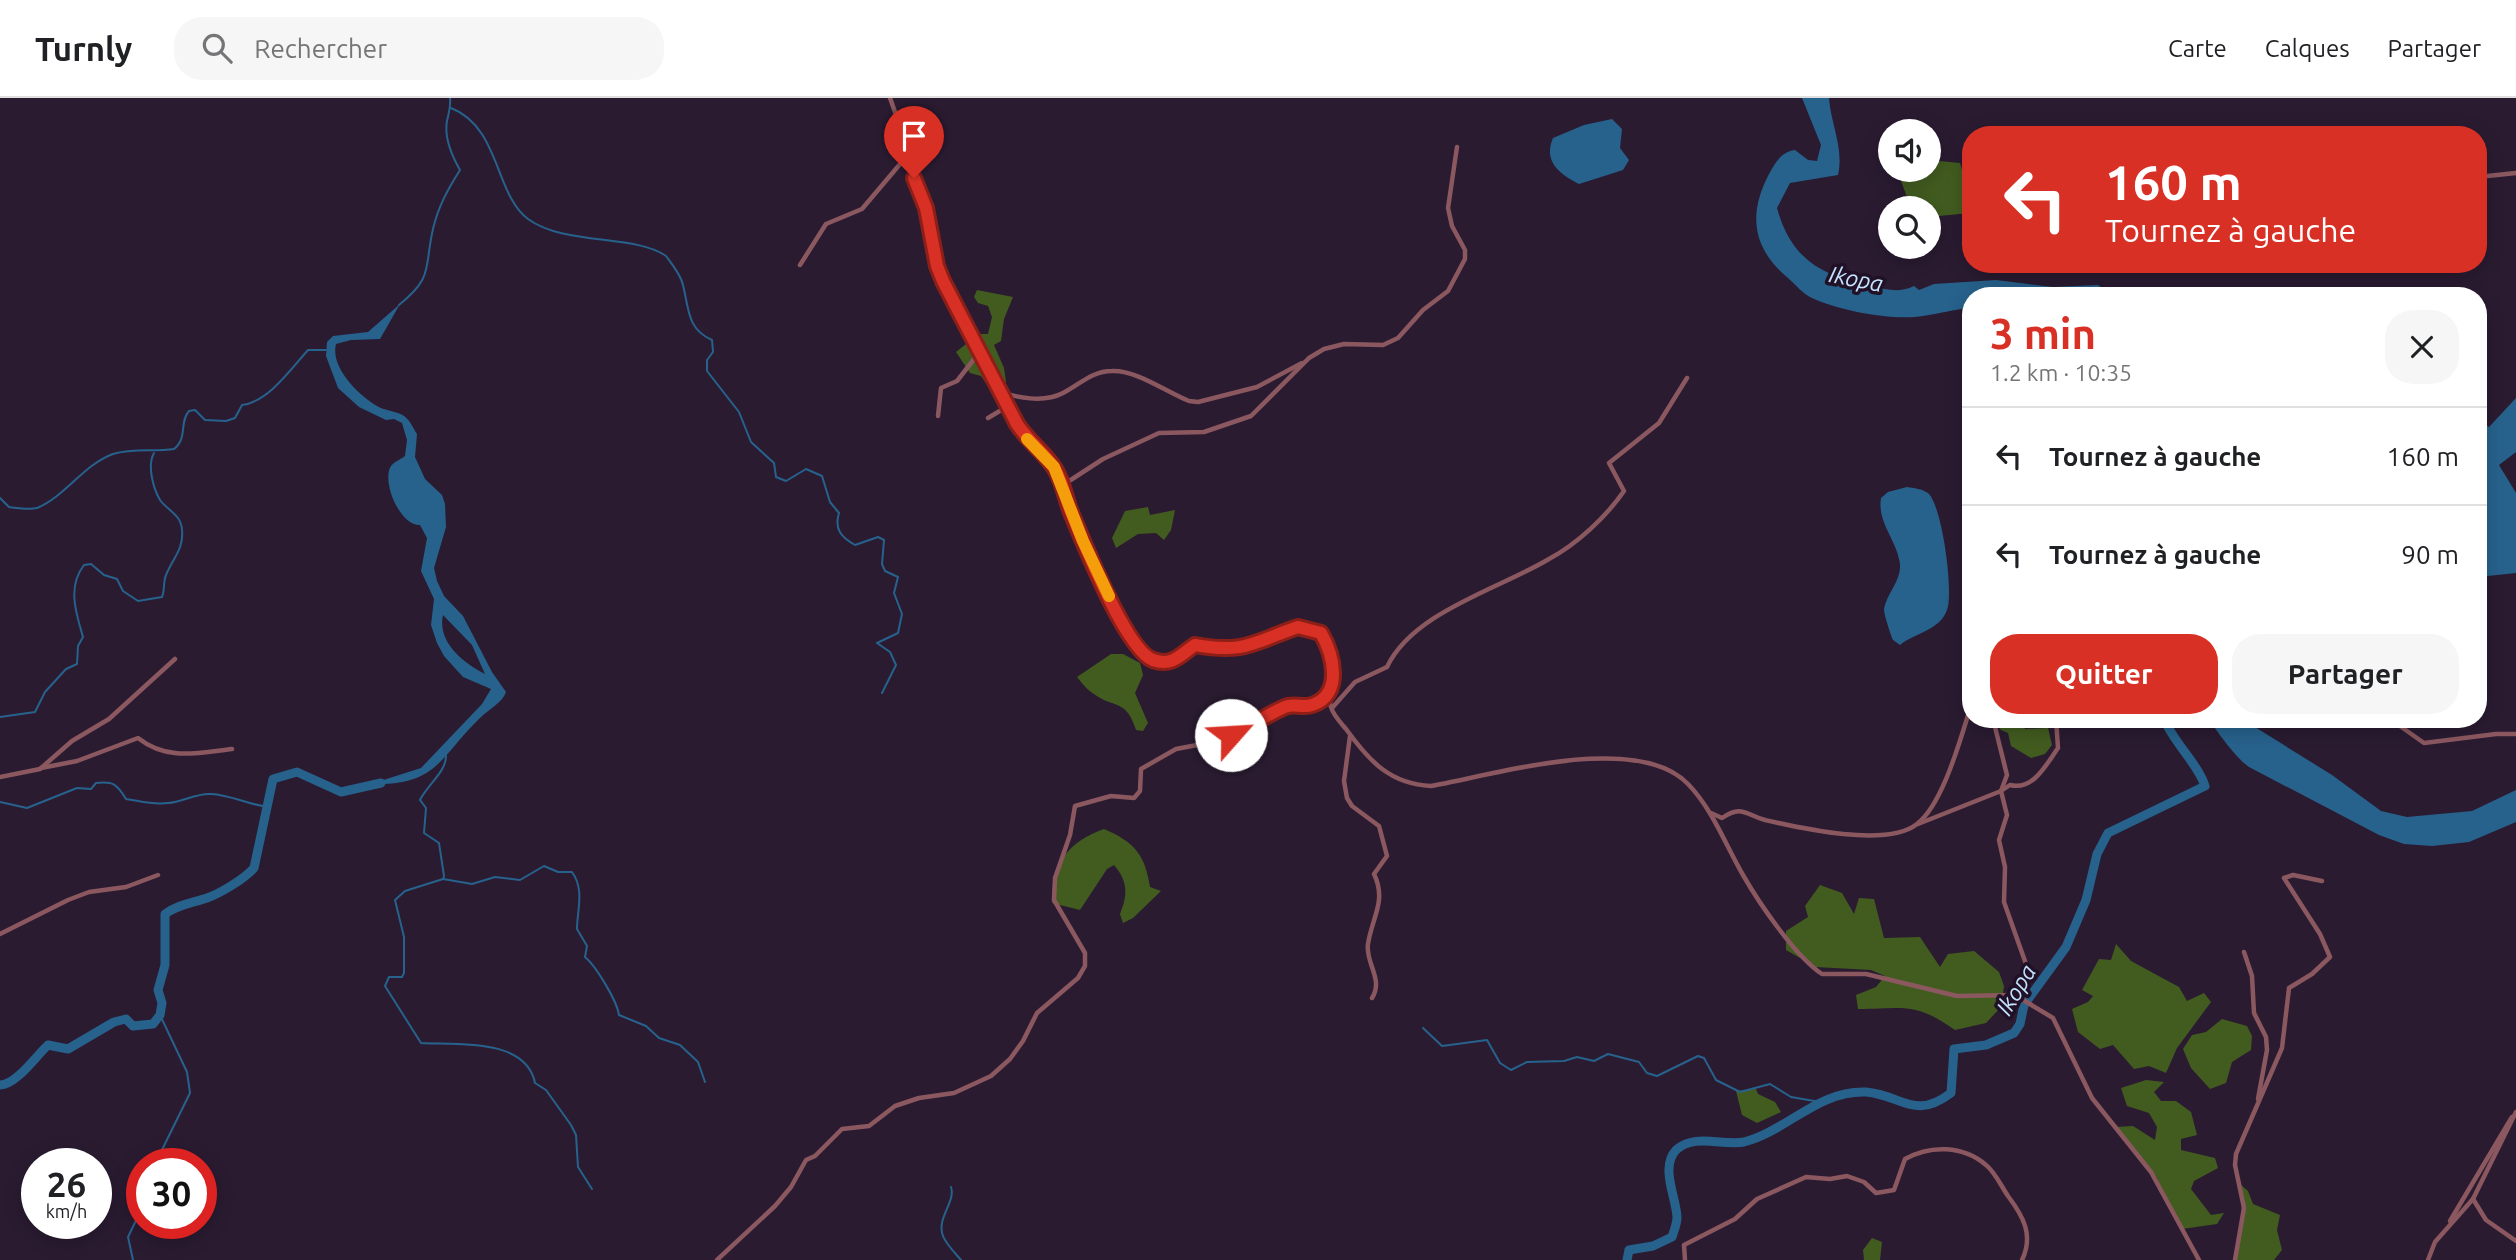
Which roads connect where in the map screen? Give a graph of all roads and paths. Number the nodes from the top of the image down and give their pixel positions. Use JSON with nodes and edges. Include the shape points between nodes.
{"nodes":[{"id":1,"x":890,"y":98,"type":"edge"},
{"id":2,"x":904,"y":133,"type":"junction"},
{"id":3,"x":1457,"y":147,"type":"dead end"},
{"id":4,"x":906,"y":157,"type":"junction"},
{"id":5,"x":2516,"y":173,"type":"edge"},
{"id":6,"x":2487,"y":176,"type":"edge"},
{"id":7,"x":926,"y":208,"type":"junction"},
{"id":8,"x":800,"y":265,"type":"dead end"},
{"id":9,"x":978,"y":353,"type":"junction"},
{"id":10,"x":1309,"y":358,"type":"junction"},
{"id":11,"x":1687,"y":378,"type":"dead end"},
{"id":12,"x":999,"y":391,"type":"junction"},
{"id":13,"x":1007,"y":406,"type":"junction"},
{"id":14,"x":938,"y":416,"type":"dead end"},
{"id":15,"x":988,"y":418,"type":"dead end"},
{"id":16,"x":1063,"y":485,"type":"junction"},
{"id":17,"x":175,"y":659,"type":"dead end"},
{"id":18,"x":1329,"y":692,"type":"junction"},
{"id":19,"x":1331,"y":709,"type":"junction"},
{"id":20,"x":1963,"y":728,"type":"edge"},
{"id":21,"x":1995,"y":728,"type":"edge"},
{"id":22,"x":2057,"y":728,"type":"edge"},
{"id":23,"x":2403,"y":728,"type":"edge"},
{"id":24,"x":2516,"y":734,"type":"edge"},
{"id":25,"x":1350,"y":735,"type":"junction"},
{"id":26,"x":232,"y":749,"type":"dead end"},
{"id":27,"x":40,"y":769,"type":"junction"},
{"id":28,"x":0,"y":777,"type":"edge"},
{"id":29,"x":2001,"y":791,"type":"junction"},
{"id":30,"x":1711,"y":812,"type":"junction"},
{"id":31,"x":1917,"y":824,"type":"junction"},
{"id":32,"x":158,"y":875,"type":"dead end"},
{"id":33,"x":2322,"y":881,"type":"dead end"},
{"id":34,"x":0,"y":934,"type":"edge"},
{"id":35,"x":2244,"y":952,"type":"dead end"},
{"id":36,"x":2015,"y":995,"type":"junction"},
{"id":37,"x":1372,"y":998,"type":"dead end"},
{"id":38,"x":2258,"y":1103,"type":"junction"},
{"id":39,"x":2516,"y":1111,"type":"edge"},
{"id":40,"x":2473,"y":1199,"type":"junction"},
{"id":41,"x":2444,"y":1231,"type":"junction"},
{"id":42,"x":2516,"y":1241,"type":"edge"},
{"id":43,"x":717,"y":1260,"type":"edge"},
{"id":44,"x":1685,"y":1260,"type":"edge"},
{"id":45,"x":2022,"y":1260,"type":"edge"},
{"id":46,"x":2199,"y":1260,"type":"edge"},
{"id":47,"x":2235,"y":1260,"type":"edge"},
{"id":48,"x":2428,"y":1260,"type":"edge"}],
"edges":[{"from":1,"to":2,"type":"street"},
{"from":2,"to":4,"type":"street"},
{"from":2,"to":7,"type":"street"},
{"from":3,"to":10,"type":"street","via":[[1448,208],[1465,259],[1448,291],[1391,343],[1344,344]]},
{"from":4,"to":7,"type":"street"},
{"from":4,"to":8,"type":"street","via":[[862,209],[826,224]]},
{"from":5,"to":6,"type":"street"},
{"from":7,"to":9,"type":"street","via":[[937,266]]},
{"from":9,"to":12,"type":"street"},
{"from":9,"to":14,"type":"street","via":[[957,381],[941,388]]},
{"from":10,"to":12,"type":"street","via":[[1257,387],[1212,401],[1189,401],[1114,371],[1097,373],[1060,395],[1018,399]]},
{"from":10,"to":16,"type":"street","via":[[1269,401],[1237,423],[1204,432],[1160,433],[1103,459]]},
{"from":11,"to":19,"type":"street","via":[[1659,423],[1609,463],[1624,491],[1610,510],[1552,558],[1427,623],[1394,652],[1387,667],[1355,682]]},
{"from":12,"to":13,"type":"street"},
{"from":13,"to":15,"type":"street"},
{"from":13,"to":16,"type":"street"},
{"from":16,"to":18,"type":"street","via":[[1109,596],[1133,643],[1151,660],[1181,658],[1195,645],[1226,651],[1298,627],[1312,628],[1328,646],[1333,666]]},
{"from":17,"to":27,"type":"street","via":[[109,719],[72,741]]},
{"from":18,"to":19,"type":"street"},
{"from":18,"to":43,"type":"street","via":[[1309,706],[1288,705],[1248,728],[1176,750],[1141,769],[1140,790],[1134,798],[1111,796],[1075,806],[1055,878],[1054,900],[1085,953],[1078,978],[1037,1013],[1010,1059],[991,1076],[954,1093],[895,1106],[869,1126],[842,1129],[806,1160],[775,1206]]},
{"from":19,"to":25,"type":"street"},
{"from":20,"to":31,"type":"street","via":[[1943,787]]},
{"from":21,"to":29,"type":"street","via":[[2007,775]]},
{"from":22,"to":29,"type":"street","via":[[2058,748],[2047,764],[2030,783]]},
{"from":23,"to":24,"type":"street","via":[[2424,743]]},
{"from":25,"to":30,"type":"street","via":[[1365,756],[1391,775],[1419,785],[1468,779],[1524,764],[1613,757],[1659,768],[1686,782]]},
{"from":25,"to":37,"type":"street","via":[[1344,781],[1347,798],[1379,826],[1387,856],[1374,874],[1381,900],[1368,943],[1377,986]]},
{"from":26,"to":27,"type":"street","via":[[171,754],[152,749],[138,738],[77,761]]},
{"from":27,"to":28,"type":"street"},
{"from":29,"to":31,"type":"street"},
{"from":29,"to":36,"type":"street","via":[[2007,804],[1999,840],[2005,867],[2004,902],[2026,964]]},
{"from":30,"to":31,"type":"street","via":[[1723,818],[1743,809],[1762,819],[1871,835]]},
{"from":30,"to":36,"type":"street","via":[[1759,900],[1792,945],[1822,974],[1866,974],[1957,996]]},
{"from":32,"to":34,"type":"street","via":[[126,887],[89,892]]},
{"from":33,"to":38,"type":"street","via":[[2293,875],[2284,878],[2330,957],[2290,988],[2286,1035]]},
{"from":35,"to":38,"type":"street","via":[[2252,976],[2254,1013],[2266,1037]]},
{"from":36,"to":46,"type":"street","via":[[2053,1018],[2092,1098],[2151,1172]]},
{"from":38,"to":47,"type":"street","via":[[2235,1154],[2244,1208]]},
{"from":39,"to":40,"type":"street"},
{"from":39,"to":41,"type":"street"},
{"from":40,"to":41,"type":"street"},
{"from":40,"to":42,"type":"street","via":[[2496,1230]]},
{"from":41,"to":48,"type":"street"},
{"from":44,"to":45,"type":"street","via":[[1684,1245],[1690,1239],[1735,1219],[1774,1191],[1806,1177],[1847,1176],[1876,1193],[1894,1190],[1905,1159],[1937,1147],[1961,1152],[1988,1166],[2021,1213],[2029,1239]]}]}
